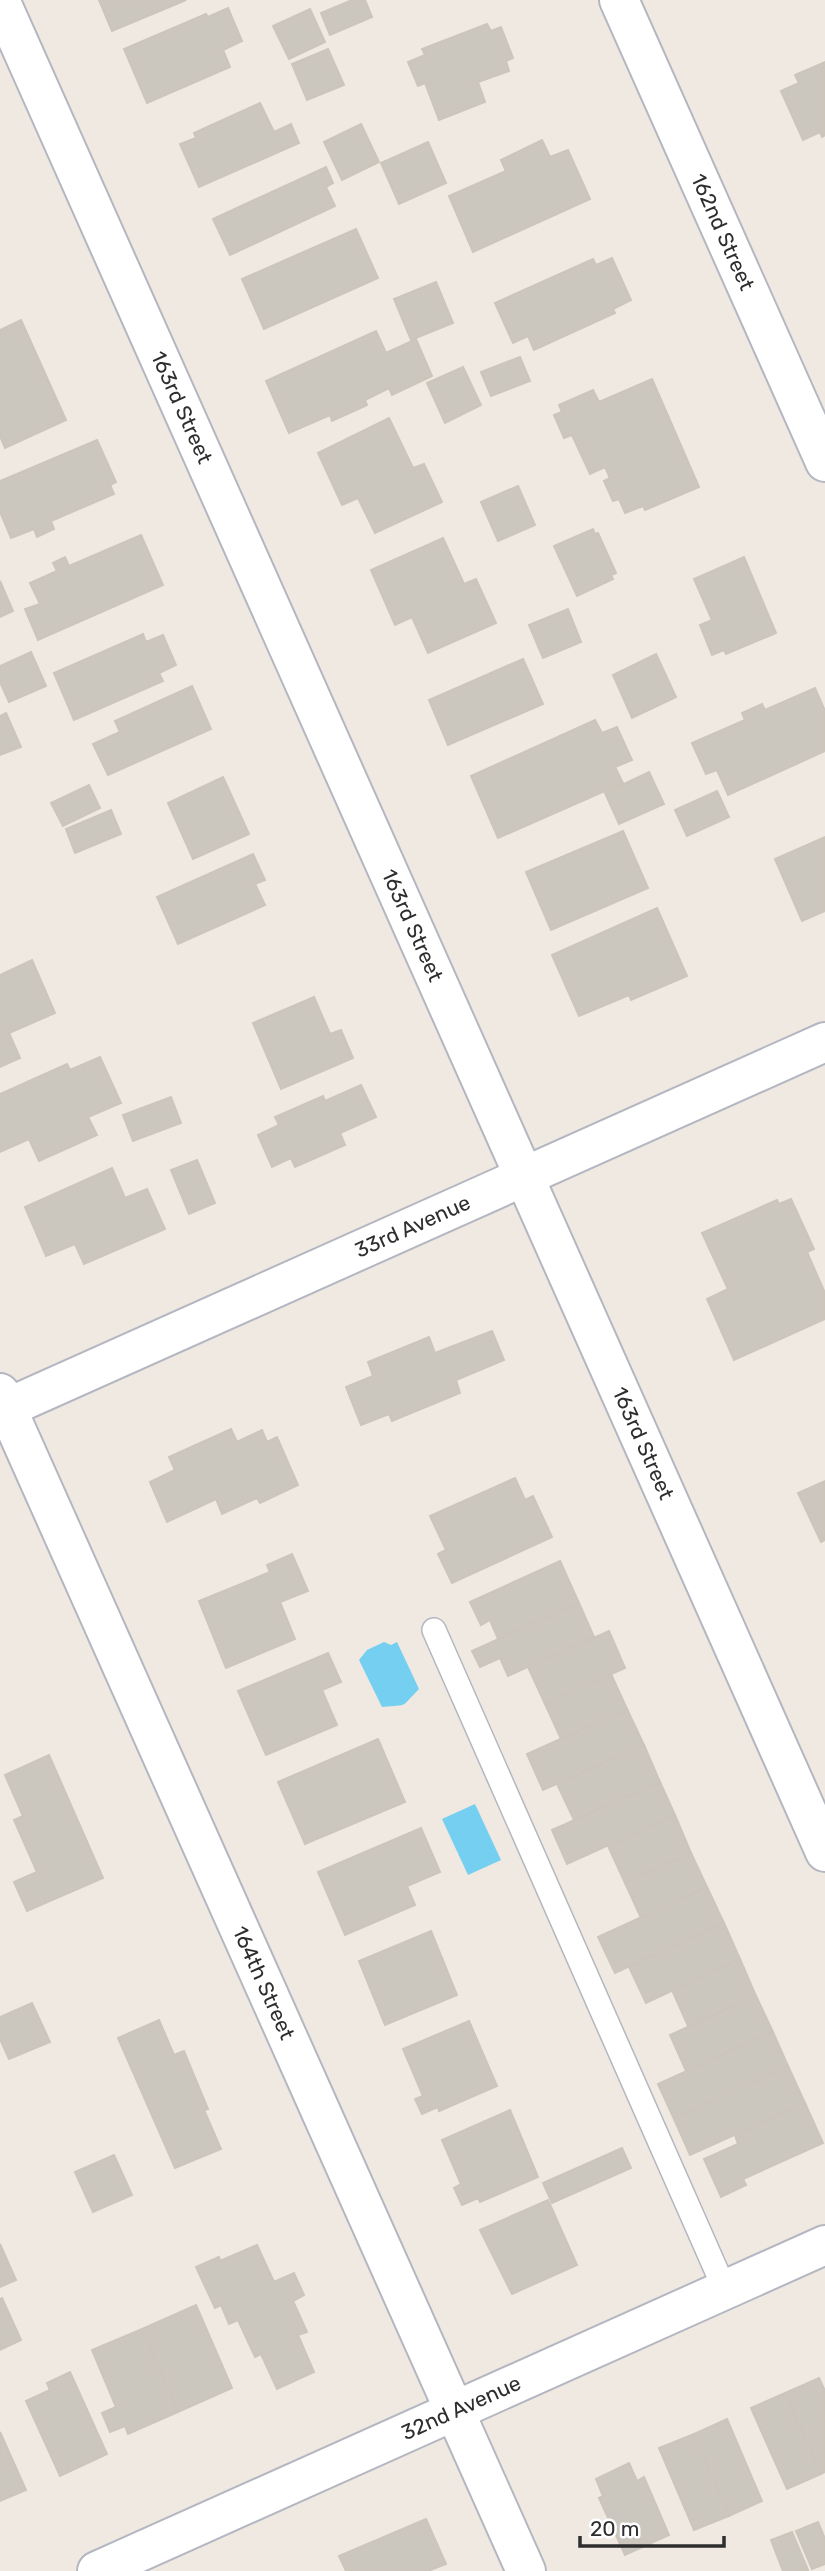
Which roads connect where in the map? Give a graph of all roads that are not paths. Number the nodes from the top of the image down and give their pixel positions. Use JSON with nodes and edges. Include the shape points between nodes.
{"nodes":[{"id":1,"x":0,"y":0,"type":"edge"},
{"id":2,"x":619,"y":0,"type":"edge"},
{"id":3,"x":825,"y":463,"type":"edge"},
{"id":4,"x":825,"y":1042,"type":"edge"},
{"id":5,"x":526,"y":1176,"type":"junction"},
{"id":6,"x":2,"y":1404,"type":"edge"},
{"id":7,"x":435,"y":1630,"type":"dead end"},
{"id":8,"x":825,"y":1852,"type":"edge"},
{"id":9,"x":825,"y":2245,"type":"edge"},
{"id":10,"x":725,"y":2290,"type":"junction"},
{"id":11,"x":455,"y":2411,"type":"junction"},
{"id":12,"x":97,"y":2571,"type":"edge"},
{"id":13,"x":526,"y":2571,"type":"edge"}],
"edges":[{"from":1,"to":5,"type":"street","name":"163rd Street"},
{"from":2,"to":3,"type":"street","name":"162nd Street"},
{"from":4,"to":5,"type":"street","name":"33rd Avenue"},
{"from":5,"to":6,"type":"street","name":"33rd Avenue"},
{"from":5,"to":8,"type":"street","name":"163rd Street"},
{"from":6,"to":11,"type":"street","name":"164th Street"},
{"from":7,"to":10,"type":"lane"},
{"from":9,"to":10,"type":"street","name":"32nd Avenue"},
{"from":10,"to":11,"type":"street","name":"32nd Avenue"},
{"from":11,"to":12,"type":"street","name":"32nd Avenue"},
{"from":11,"to":13,"type":"street","name":"164th Street"}]}
